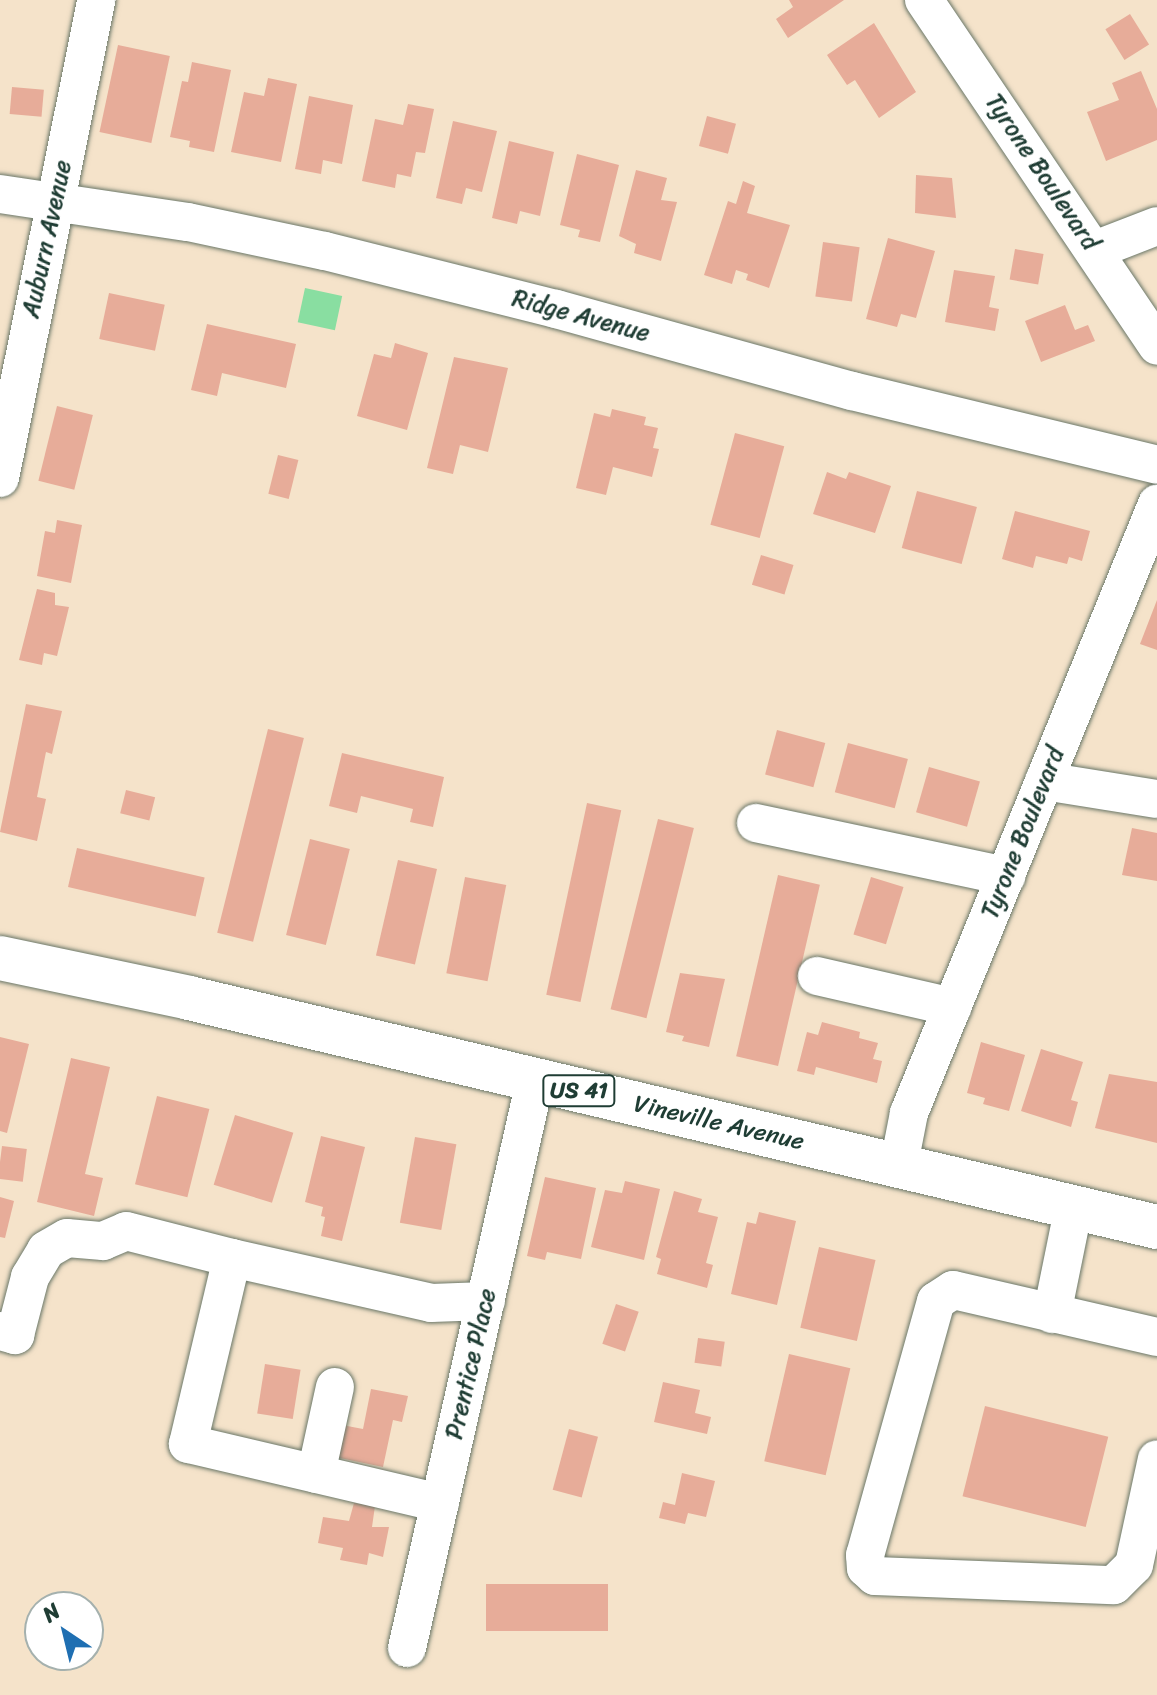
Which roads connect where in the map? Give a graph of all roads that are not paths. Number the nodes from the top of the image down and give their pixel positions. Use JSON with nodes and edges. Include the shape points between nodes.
{"nodes":[{"id":1,"x":96,"y":0,"type":"edge"},
{"id":2,"x":924,"y":0,"type":"edge"},
{"id":3,"x":0,"y":194,"type":"edge"},
{"id":4,"x":56,"y":200,"type":"junction"},
{"id":5,"x":1157,"y":226,"type":"edge"},
{"id":6,"x":1095,"y":250,"type":"junction"},
{"id":7,"x":1157,"y":346,"type":"edge"},
{"id":8,"x":1157,"y":465,"type":"edge"},
{"id":9,"x":0,"y":478,"type":"edge"},
{"id":10,"x":1157,"y":504,"type":"edge"},
{"id":11,"x":1044,"y":781,"type":"junction"},
{"id":12,"x":1157,"y":799,"type":"edge"},
{"id":13,"x":756,"y":823,"type":"dead end"},
{"id":14,"x":1006,"y":876,"type":"junction"},
{"id":15,"x":0,"y":958,"type":"edge"},
{"id":16,"x":817,"y":976,"type":"dead end"},
{"id":17,"x":952,"y":1007,"type":"junction"},
{"id":18,"x":535,"y":1081,"type":"junction"},
{"id":19,"x":899,"y":1164,"type":"junction"},
{"id":20,"x":1074,"y":1206,"type":"junction"},
{"id":21,"x":1157,"y":1227,"type":"edge"},
{"id":22,"x":232,"y":1258,"type":"junction"},
{"id":23,"x":486,"y":1301,"type":"junction"},
{"id":24,"x":1052,"y":1314,"type":"junction"},
{"id":25,"x":0,"y":1331,"type":"edge"},
{"id":26,"x":1157,"y":1337,"type":"edge"},
{"id":27,"x":335,"y":1387,"type":"dead end"},
{"id":28,"x":1157,"y":1459,"type":"edge"},
{"id":29,"x":316,"y":1474,"type":"junction"},
{"id":30,"x":440,"y":1503,"type":"junction"},
{"id":31,"x":407,"y":1648,"type":"dead end"}],
"edges":[{"from":1,"to":4,"type":"street","name":"Auburn Avenue"},
{"from":2,"to":6,"type":"street","name":"Tyrone Boulevard"},
{"from":3,"to":4,"type":"street","name":"Ridge Avenue"},
{"from":4,"to":8,"type":"street","name":"Ridge Avenue","via":[[325,251],[852,391]]},
{"from":4,"to":9,"type":"street","name":"Auburn Avenue"},
{"from":5,"to":6,"type":"street"},
{"from":6,"to":7,"type":"street","name":"Tyrone Boulevard"},
{"from":10,"to":11,"type":"street","name":"Tyrone Boulevard"},
{"from":11,"to":12,"type":"street"},
{"from":11,"to":14,"type":"street","name":"Tyrone Boulevard"},
{"from":13,"to":14,"type":"street"},
{"from":14,"to":17,"type":"street","name":"Tyrone Boulevard"},
{"from":15,"to":18,"type":"main road","name":"Vineville Avenue","number":"US 41"},
{"from":16,"to":17,"type":"street"},
{"from":17,"to":19,"type":"street","name":"Tyrone Boulevard","via":[[909,1113]]},
{"from":18,"to":19,"type":"main road","name":"Vineville Avenue","number":"US 41"},
{"from":18,"to":23,"type":"street","name":"Prentice Place"},
{"from":19,"to":20,"type":"main road","name":"Vineville Avenue","number":"US 41"},
{"from":20,"to":21,"type":"main road","name":"Vineville Avenue","number":"US 41"},
{"from":20,"to":24,"type":"street"},
{"from":22,"to":23,"type":"street","via":[[431,1303]]},
{"from":22,"to":25,"type":"street","via":[[126,1231],[103,1241],[67,1238],[46,1250],[30,1277],[15,1335]]},
{"from":22,"to":29,"type":"street","via":[[188,1444]]},
{"from":23,"to":30,"type":"street","name":"Prentice Place"},
{"from":24,"to":26,"type":"street"},
{"from":24,"to":28,"type":"street","via":[[953,1290],[936,1301],[865,1555],[866,1568],[875,1576],[1114,1585],[1134,1565]]},
{"from":27,"to":29,"type":"street"},
{"from":29,"to":30,"type":"street"},
{"from":30,"to":31,"type":"street","name":"Prentice Place"}]}
